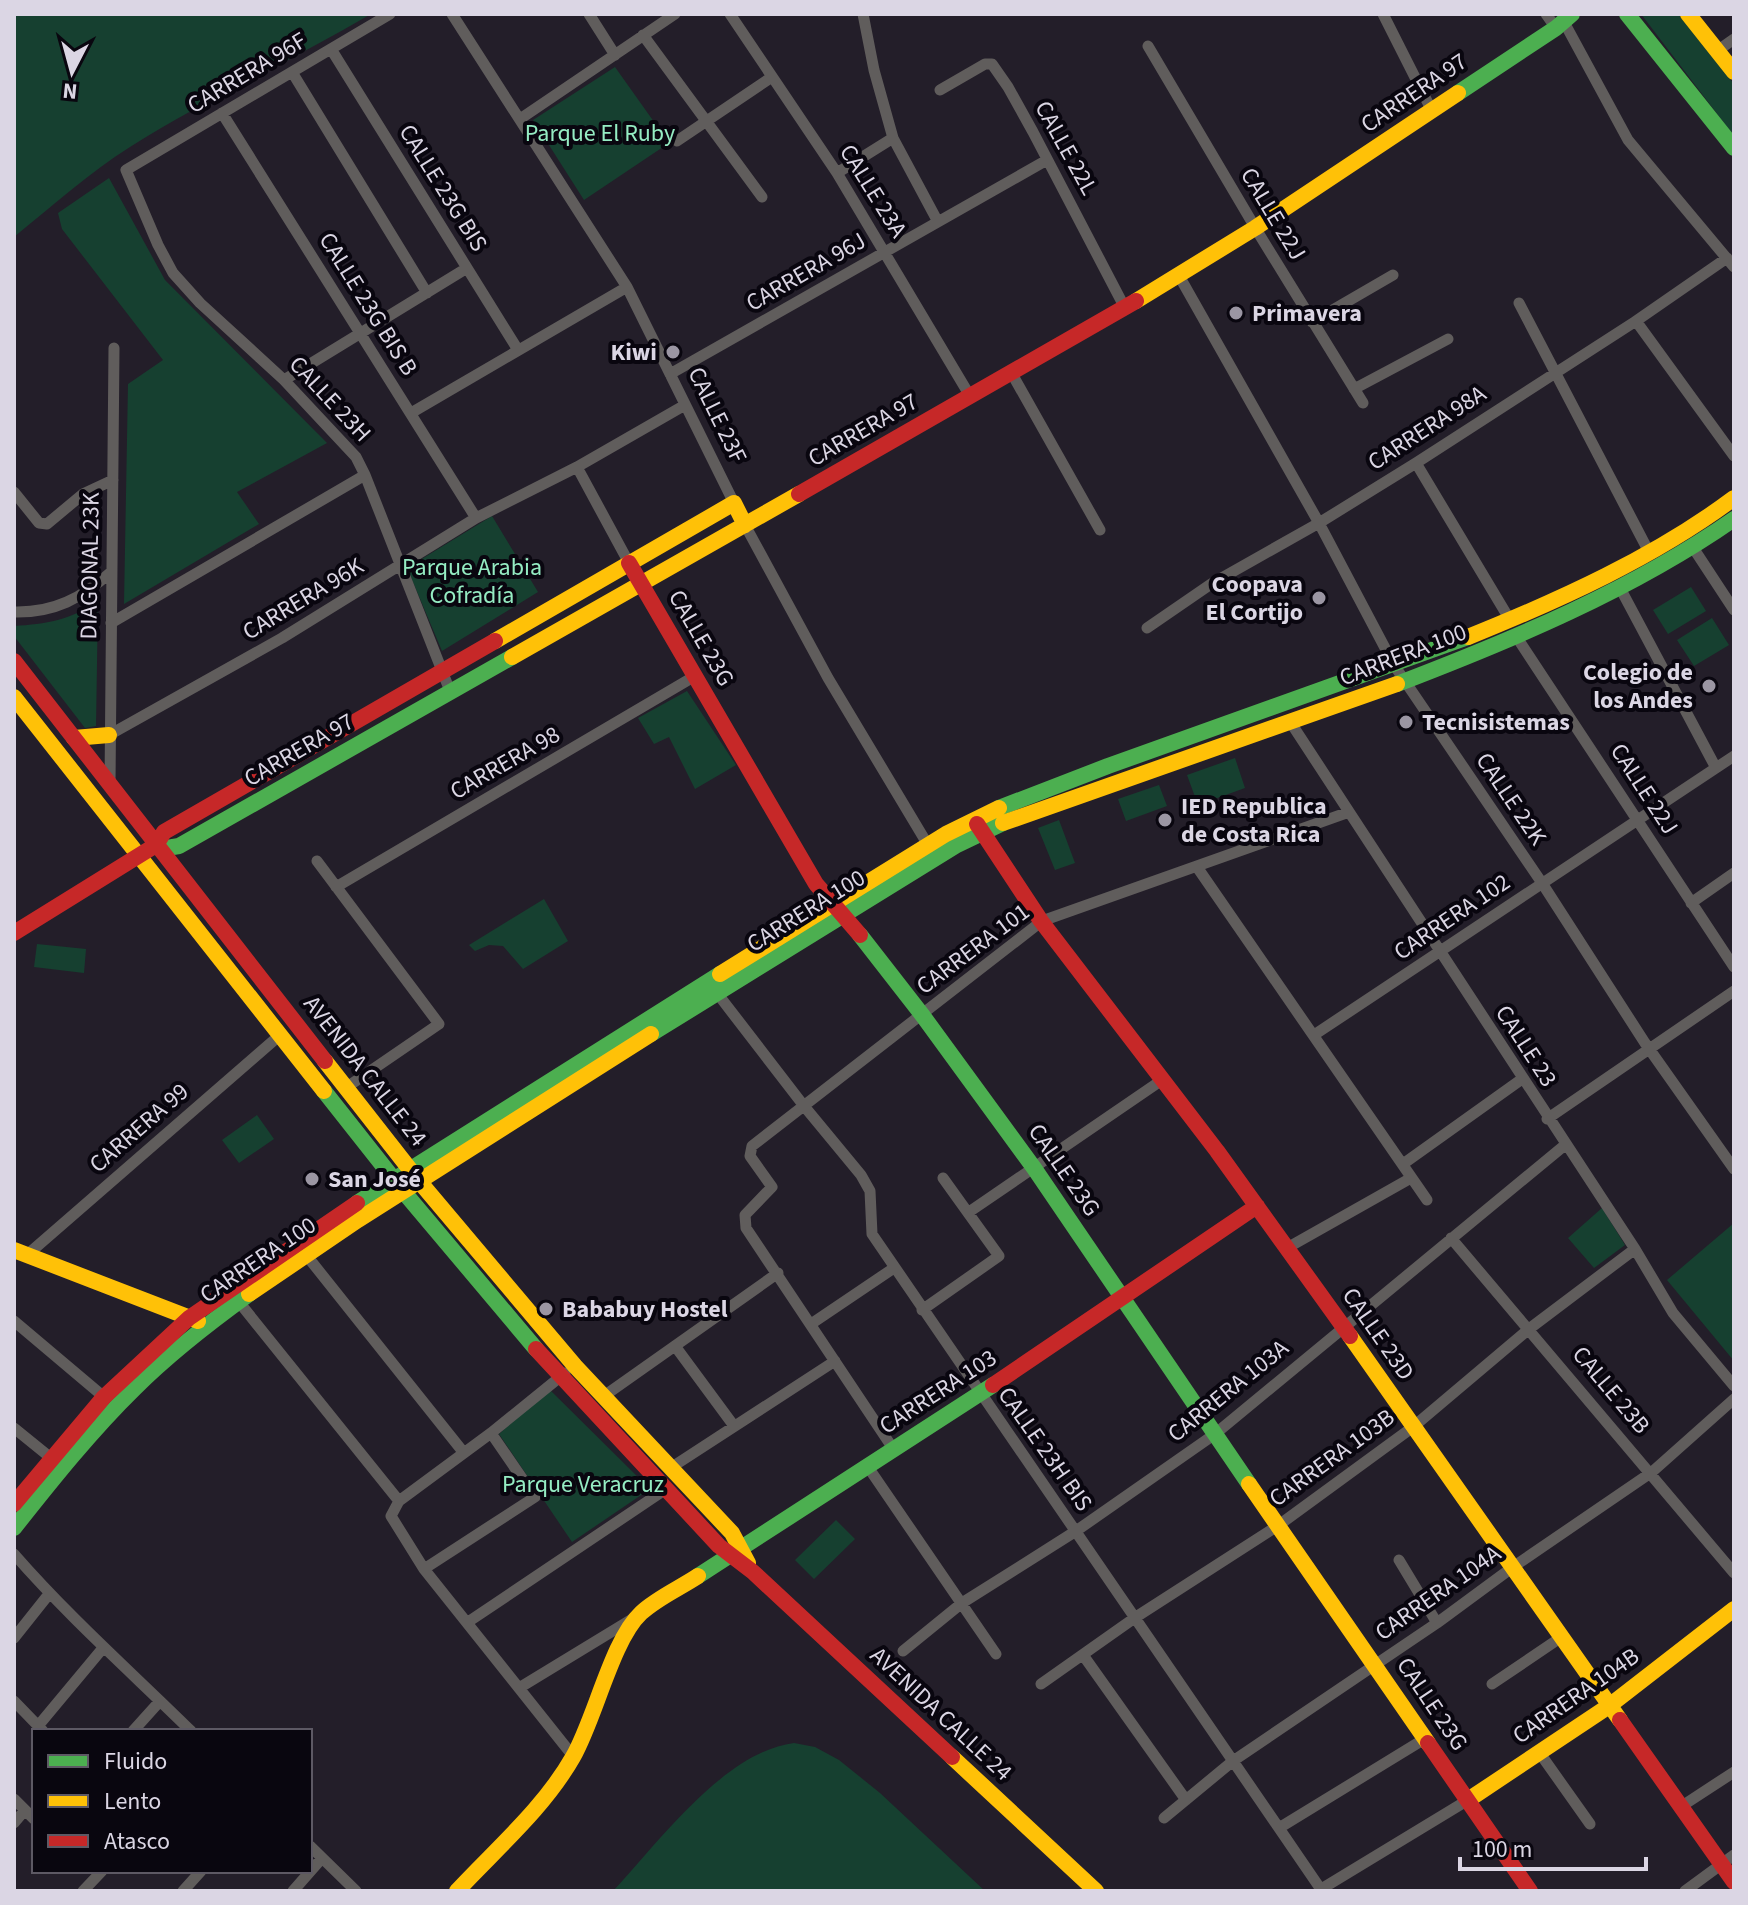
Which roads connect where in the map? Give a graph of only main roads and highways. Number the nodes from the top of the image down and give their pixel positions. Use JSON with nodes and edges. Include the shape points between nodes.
{"nodes":[{"id":1,"x":1627,"y":14,"type":"edge"},
{"id":2,"x":1688,"y":14,"type":"edge"},
{"id":3,"x":1560,"y":19,"type":"edge"},
{"id":4,"x":1734,"y":72,"type":"edge"},
{"id":5,"x":1734,"y":148,"type":"edge"},
{"id":6,"x":1734,"y":498,"type":"edge"},
{"id":7,"x":734,"y":503,"type":"joint"},
{"id":8,"x":1734,"y":519,"type":"edge"},
{"id":9,"x":745,"y":525,"type":"junction"},
{"id":10,"x":629,"y":563,"type":"junction"},
{"id":11,"x":640,"y":582,"type":"junction"},
{"id":12,"x":1513,"y":628,"type":"junction"},
{"id":13,"x":14,"y":661,"type":"edge"},
{"id":14,"x":14,"y":697,"type":"edge"},
{"id":15,"x":109,"y":735,"type":"road end"},
{"id":16,"x":74,"y":738,"type":"junction"},
{"id":17,"x":978,"y":826,"type":"junction"},
{"id":18,"x":156,"y":845,"type":"junction"},
{"id":19,"x":139,"y":856,"type":"junction"},
{"id":20,"x":838,"y":910,"type":"junction"},
{"id":21,"x":14,"y":933,"type":"edge"},
{"id":22,"x":414,"y":1175,"type":"junction"},
{"id":23,"x":398,"y":1186,"type":"junction"},
{"id":24,"x":1257,"y":1206,"type":"junction"},
{"id":25,"x":20,"y":1252,"type":"edge"},
{"id":26,"x":1121,"y":1299,"type":"junction"},
{"id":27,"x":189,"y":1318,"type":"junction"},
{"id":28,"x":207,"y":1324,"type":"junction"},
{"id":29,"x":14,"y":1504,"type":"edge"},
{"id":30,"x":14,"y":1528,"type":"edge"},
{"id":31,"x":736,"y":1551,"type":"junction"},
{"id":32,"x":1734,"y":1609,"type":"edge"},
{"id":33,"x":1609,"y":1706,"type":"junction"},
{"id":34,"x":1468,"y":1800,"type":"junction"},
{"id":35,"x":1728,"y":1860,"type":"edge"},
{"id":36,"x":1734,"y":1882,"type":"edge"},
{"id":37,"x":457,"y":1891,"type":"edge"},
{"id":38,"x":1096,"y":1891,"type":"edge"},
{"id":39,"x":1530,"y":1891,"type":"edge"}],
"edges":[{"from":1,"to":5,"type":"main road"},
{"from":2,"to":4,"type":"main road"},
{"from":3,"to":9,"type":"main road","name":"CARRERA 97","via":[[1255,228]]},
{"from":6,"to":12,"type":"main road","name":"CARRERA 100"},
{"from":7,"to":9,"type":"main road","name":"CALLE 23F"},
{"from":7,"to":10,"type":"main road","name":"CARRERA 97"},
{"from":8,"to":12,"type":"main road","name":"CARRERA 100","via":[[1619,586]]},
{"from":9,"to":11,"type":"main road","name":"CARRERA 97"},
{"from":10,"to":11,"type":"main road","name":"CALLE 23G"},
{"from":10,"to":18,"type":"main road","name":"CARRERA 97","via":[[167,830]]},
{"from":11,"to":18,"type":"main road","name":"CARRERA 97","via":[[179,846]]},
{"from":11,"to":20,"type":"main road","name":"CALLE 23G","via":[[808,871]]},
{"from":12,"to":17,"type":"main road","name":"CARRERA 100","via":[[1165,744]]},
{"from":12,"to":17,"type":"main road","name":"CARRERA 100","via":[[1404,680],[1291,723]]},
{"from":13,"to":16,"type":"main road","name":"AVENIDA CALLE 24"},
{"from":14,"to":19,"type":"main road","name":"AVENIDA CALLE 24"},
{"from":15,"to":16,"type":"main road"},
{"from":16,"to":18,"type":"main road","name":"AVENIDA CALLE 24"},
{"from":17,"to":20,"type":"main road","name":"CARRERA 100"},
{"from":17,"to":20,"type":"main road","name":"CARRERA 100","via":[[928,845]]},
{"from":17,"to":24,"type":"main road","name":"CALLE 23D","via":[[1042,921]]},
{"from":18,"to":19,"type":"main road","name":"CARRERA 97"},
{"from":18,"to":22,"type":"main road","name":"AVENIDA CALLE 24"},
{"from":19,"to":21,"type":"main road","name":"CARRERA 97"},
{"from":19,"to":23,"type":"main road","name":"AVENIDA CALLE 24"},
{"from":20,"to":22,"type":"main road","name":"CARRERA 100","via":[[717,993]]},
{"from":20,"to":22,"type":"main road","name":"CARRERA 100","via":[[559,1073]]},
{"from":20,"to":26,"type":"main road","name":"CALLE 23G","via":[[1034,1168]]},
{"from":22,"to":23,"type":"main road","name":"CARRERA 100"},
{"from":22,"to":31,"type":"main road","name":"AVENIDA CALLE 24","via":[[575,1366],[732,1533]]},
{"from":23,"to":27,"type":"main road","name":"CARRERA 100"},
{"from":23,"to":28,"type":"main road","name":"CARRERA 100"},
{"from":23,"to":31,"type":"main road","name":"AVENIDA CALLE 24","via":[[559,1377],[719,1546]]},
{"from":24,"to":26,"type":"main road","name":"CARRERA 103"},
{"from":24,"to":33,"type":"main road","name":"CALLE 23D"},
{"from":25,"to":27,"type":"main road"},
{"from":26,"to":31,"type":"main road","name":"CARRERA 103"},
{"from":26,"to":34,"type":"main road","name":"CALLE 23G"},
{"from":27,"to":28,"type":"main road"},
{"from":27,"to":29,"type":"main road","name":"CARRERA 100","via":[[104,1397]]},
{"from":28,"to":30,"type":"main road","name":"CARRERA 100","via":[[114,1409]]},
{"from":31,"to":37,"type":"main road","name":"CARRERA 103","via":[[641,1613],[573,1756]]},
{"from":31,"to":38,"type":"main road","name":"AVENIDA CALLE 24"},
{"from":32,"to":33,"type":"main road","name":"CARRERA 104B"},
{"from":33,"to":34,"type":"main road","name":"CARRERA 104B"},
{"from":33,"to":35,"type":"main road","name":"CALLE 23D"},
{"from":34,"to":39,"type":"main road","name":"CALLE 23G"},
{"from":35,"to":36,"type":"main road","name":"CALLE 23D"}]}
